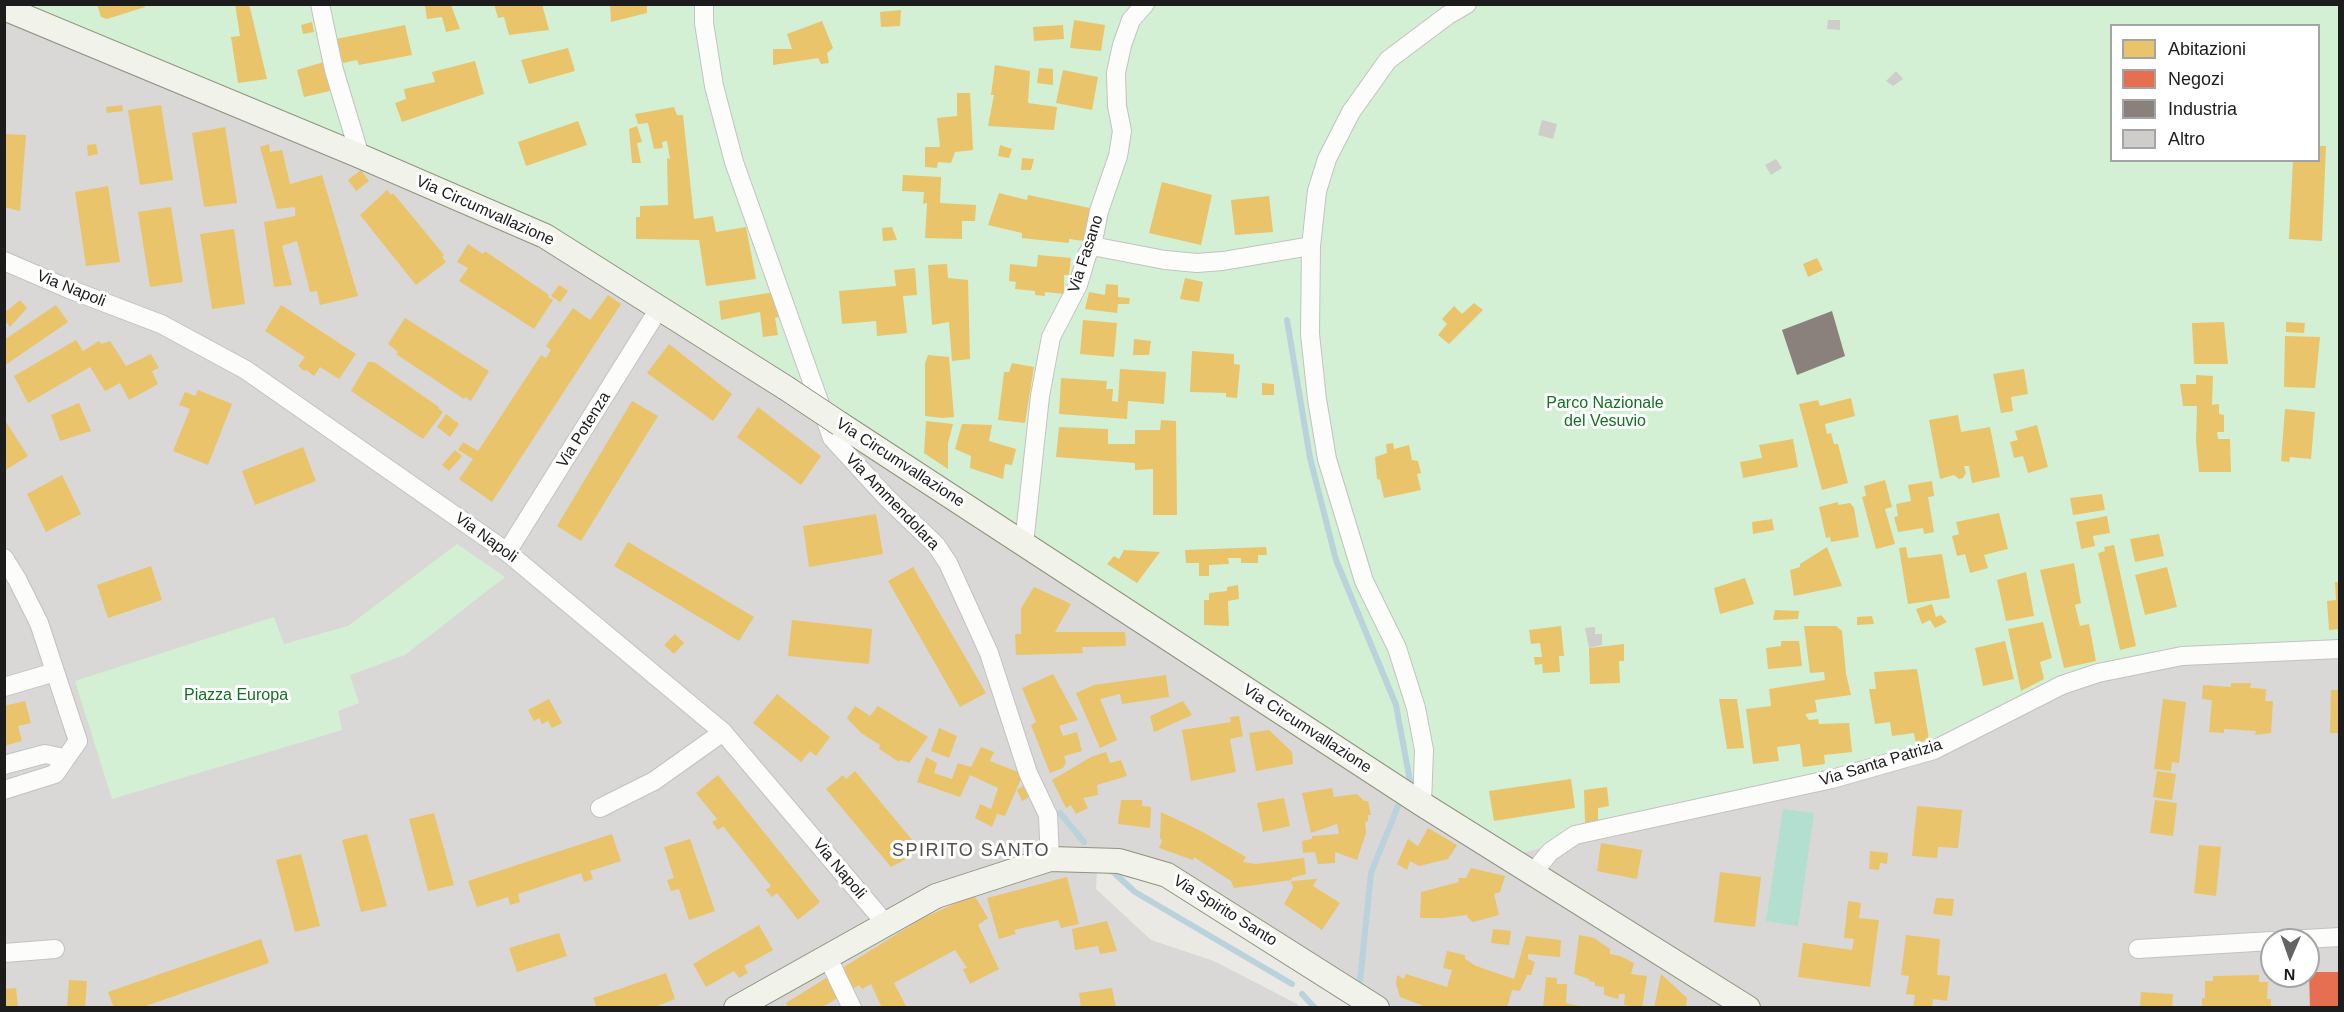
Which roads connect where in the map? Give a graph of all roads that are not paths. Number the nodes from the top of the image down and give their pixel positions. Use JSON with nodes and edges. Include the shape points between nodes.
{"nodes":[{"id":1,"x":320,"y":4,"type":"edge"},
{"id":2,"x":704,"y":4,"type":"edge"},
{"id":3,"x":1145,"y":4,"type":"edge"},
{"id":4,"x":1467,"y":4,"type":"edge"},
{"id":5,"x":4,"y":8,"type":"edge"},
{"id":6,"x":360,"y":156,"type":"junction"},
{"id":7,"x":1092,"y":246,"type":"junction"},
{"id":8,"x":1311,"y":246,"type":"junction"},
{"id":9,"x":4,"y":261,"type":"edge"},
{"id":10,"x":660,"y":307,"type":"junction"},
{"id":11,"x":1024,"y":544,"type":"junction"},
{"id":12,"x":507,"y":552,"type":"junction"},
{"id":13,"x":4,"y":558,"type":"edge"},
{"id":14,"x":2340,"y":650,"type":"edge"},
{"id":15,"x":55,"y":672,"type":"junction"},
{"id":16,"x":4,"y":687,"type":"edge"},
{"id":17,"x":723,"y":732,"type":"junction"},
{"id":18,"x":64,"y":758,"type":"junction"},
{"id":19,"x":4,"y":765,"type":"edge"},
{"id":20,"x":4,"y":790,"type":"edge"},
{"id":21,"x":1422,"y":804,"type":"junction"},
{"id":22,"x":600,"y":808,"type":"dead end"},
{"id":23,"x":1050,"y":859,"type":"junction"},
{"id":24,"x":1533,"y":873,"type":"junction"},
{"id":25,"x":886,"y":924,"type":"junction"},
{"id":26,"x":2340,"y":937,"type":"edge"},
{"id":27,"x":2320,"y":938,"type":"edge"},
{"id":28,"x":2260,"y":942,"type":"edge"},
{"id":29,"x":2138,"y":949,"type":"dead end"},
{"id":30,"x":55,"y":950,"type":"dead end"},
{"id":31,"x":4,"y":953,"type":"edge"},
{"id":32,"x":827,"y":956,"type":"junction"},
{"id":33,"x":736,"y":1008,"type":"edge"},
{"id":34,"x":852,"y":1008,"type":"edge"},
{"id":35,"x":1377,"y":1008,"type":"edge"},
{"id":36,"x":1749,"y":1008,"type":"edge"}],
"edges":[{"from":1,"to":6,"type":"street","via":[[334,70]]},
{"from":2,"to":23,"type":"street","name":"Via Ammendolara","via":[[714,86],[734,162],[832,438],[936,545],[948,564],[989,653],[1028,773],[1048,815]]},
{"from":3,"to":7,"type":"street","name":"Via Fasano","via":[[1131,20],[1122,45],[1116,73],[1122,130]]},
{"from":4,"to":8,"type":"street","via":[[1388,60],[1351,112],[1327,159],[1317,190]]},
{"from":5,"to":6,"type":"main road","name":"Via Circumvallazione"},
{"from":6,"to":10,"type":"main road","name":"Via Circumvallazione","via":[[544,236]]},
{"from":7,"to":8,"type":"street","via":[[1197,263]]},
{"from":7,"to":11,"type":"street","name":"Via Fasano","via":[[1078,285],[1051,337],[1040,396]]},
{"from":8,"to":21,"type":"street","via":[[1310,334],[1326,459],[1364,581],[1397,648],[1416,708],[1424,750]]},
{"from":9,"to":12,"type":"street","name":"Via Napoli","via":[[161,324],[246,370]]},
{"from":10,"to":11,"type":"main road","name":"Via Circumvallazione","bridge":true},
{"from":10,"to":12,"type":"street","name":"Via Potenza"},
{"from":11,"to":21,"type":"main road","name":"Via Circumvallazione"},
{"from":12,"to":17,"type":"street","name":"Via Napoli"},
{"from":13,"to":15,"type":"street","via":[[39,623]]},
{"from":14,"to":24,"type":"street","name":"Via Santa Patrizia","via":[[2182,656],[2098,673],[2061,685],[1934,750],[1832,780],[1575,836],[1550,852]]},
{"from":15,"to":16,"type":"street"},
{"from":15,"to":18,"type":"street","via":[[78,741]]},
{"from":17,"to":22,"type":"street","via":[[654,781]]},
{"from":17,"to":25,"type":"street","name":"Via Napoli"},
{"from":18,"to":19,"type":"street","via":[[45,754]]},
{"from":18,"to":20,"type":"street","via":[[55,774]]},
{"from":21,"to":24,"type":"main road","name":"Via Circumvallazione"},
{"from":23,"to":25,"type":"main road","name":"Via Spirito Santo","via":[[936,896]]},
{"from":23,"to":35,"type":"main road","name":"Via Spirito Santo","via":[[1119,861],[1167,875]]},
{"from":24,"to":36,"type":"main road","name":"Via Circumvallazione"},
{"from":25,"to":32,"type":"main road","name":"Via Spirito Santo"},
{"from":26,"to":27,"type":"street"},
{"from":28,"to":29,"type":"street"},
{"from":30,"to":31,"type":"street"},
{"from":32,"to":33,"type":"main road","name":"Via Spirito Santo"},
{"from":32,"to":34,"type":"street"}]}
